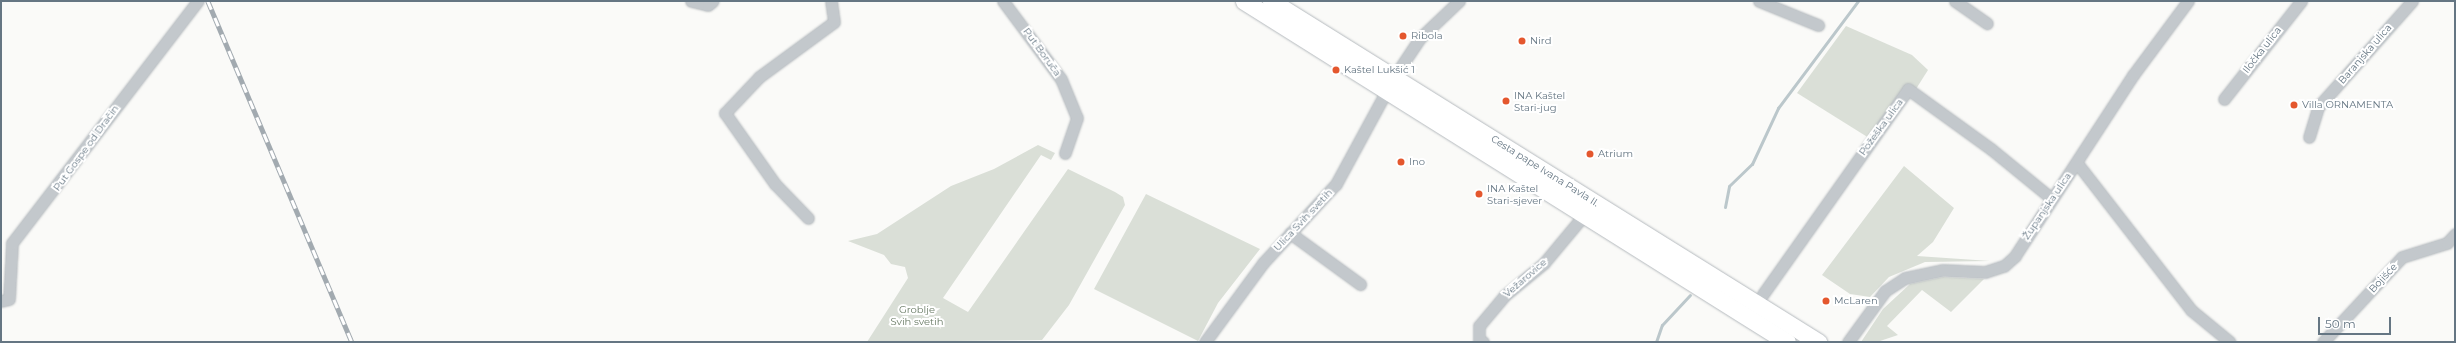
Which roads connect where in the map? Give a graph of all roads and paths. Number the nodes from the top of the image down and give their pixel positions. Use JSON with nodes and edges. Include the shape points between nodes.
{"nodes":[{"id":1,"x":198,"y":1,"type":"edge"},
{"id":2,"x":691,"y":1,"type":"edge"},
{"id":3,"x":713,"y":1,"type":"edge"},
{"id":4,"x":831,"y":1,"type":"edge"},
{"id":5,"x":1003,"y":1,"type":"edge"},
{"id":6,"x":1244,"y":1,"type":"edge"},
{"id":7,"x":1271,"y":1,"type":"edge"},
{"id":8,"x":1459,"y":1,"type":"edge"},
{"id":9,"x":1759,"y":1,"type":"edge"},
{"id":10,"x":1955,"y":1,"type":"edge"},
{"id":11,"x":2188,"y":1,"type":"edge"},
{"id":12,"x":2301,"y":1,"type":"edge"},
{"id":13,"x":2412,"y":1,"type":"edge"},
{"id":14,"x":1987,"y":23,"type":"dead end"},
{"id":15,"x":1818,"y":25,"type":"dead end"},
{"id":16,"x":1391,"y":84,"type":"junction"},
{"id":17,"x":2224,"y":99,"type":"dead end"},
{"id":18,"x":2309,"y":137,"type":"dead end"},
{"id":19,"x":1065,"y":153,"type":"dead end"},
{"id":20,"x":2076,"y":163,"type":"junction"},
{"id":21,"x":2051,"y":198,"type":"junction"},
{"id":22,"x":1584,"y":215,"type":"junction"},
{"id":23,"x":808,"y":218,"type":"dead end"},
{"id":24,"x":1290,"y":233,"type":"junction"},
{"id":25,"x":2455,"y":234,"type":"edge"},
{"id":26,"x":1360,"y":284,"type":"dead end"},
{"id":27,"x":1764,"y":294,"type":"dead end"},
{"id":28,"x":1,"y":301,"type":"edge"},
{"id":29,"x":1205,"y":342,"type":"edge"},
{"id":30,"x":1483,"y":342,"type":"edge"},
{"id":31,"x":1787,"y":342,"type":"edge"},
{"id":32,"x":1818,"y":342,"type":"edge"},
{"id":33,"x":1848,"y":342,"type":"edge"},
{"id":34,"x":2230,"y":342,"type":"edge"},
{"id":35,"x":2323,"y":342,"type":"edge"}],
"edges":[{"from":1,"to":28,"type":"street","name":"Put Gospe od Dračin","via":[[12,243],[9,299]]},
{"from":2,"to":3,"type":"street","via":[[708,5]]},
{"from":4,"to":23,"type":"street","via":[[834,22],[759,77],[725,113],[775,184]]},
{"from":5,"to":19,"type":"street","name":"Put Boruča","via":[[1061,79],[1077,118]]},
{"from":6,"to":16,"type":"main road","name":"Cesta pape Ivana Pavla II."},
{"from":7,"to":16,"type":"main road","name":"Cesta pape Ivana Pavla II."},
{"from":8,"to":16,"type":"street","name":"Ulica Svih svetih","via":[[1420,38]]},
{"from":9,"to":15,"type":"street"},
{"from":10,"to":14,"type":"street"},
{"from":11,"to":20,"type":"street","name":"Županjska ulica","via":[[2133,75]]},
{"from":12,"to":17,"type":"street","name":"Iločka ulica"},
{"from":13,"to":18,"type":"street","name":"Baranjska ulica","via":[[2318,107]]},
{"from":16,"to":22,"type":"main road","name":"Cesta pape Ivana Pavla II."},
{"from":16,"to":24,"type":"street","name":"Ulica Svih svetih","via":[[1336,184]]},
{"from":16,"to":32,"type":"main road","name":"Cesta pape Ivana Pavla II."},
{"from":20,"to":21,"type":"street","name":"Županjska ulica"},
{"from":20,"to":34,"type":"street","via":[[2191,310]]},
{"from":21,"to":27,"type":"street","name":"Požeška ulica","via":[[1991,149],[1908,89]]},
{"from":21,"to":33,"type":"street","name":"Županjska ulica","via":[[2004,266],[1985,272],[1943,270],[1905,278],[1885,291]]},
{"from":22,"to":30,"type":"street","name":"Vežarovice","via":[[1544,262],[1504,296],[1479,326],[1480,340]]},
{"from":22,"to":31,"type":"main road","name":"Cesta pape Ivana Pavla II."},
{"from":24,"to":26,"type":"street"},
{"from":24,"to":29,"type":"street","name":"Ulica Svih svetih","via":[[1227,309]]},
{"from":25,"to":35,"type":"street","name":"Bojišće","via":[[2447,243],[2402,257]]}]}
